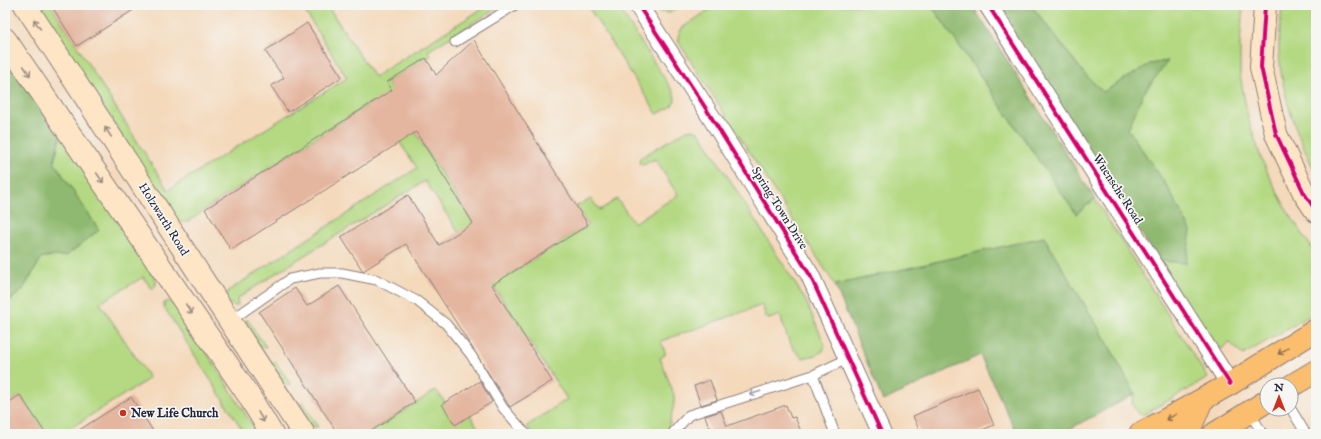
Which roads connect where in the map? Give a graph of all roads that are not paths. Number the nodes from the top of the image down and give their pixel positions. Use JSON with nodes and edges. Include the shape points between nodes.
{"nodes":[{"id":1,"x":25,"y":5,"type":"edge"},
{"id":2,"x":515,"y":5,"type":"edge"},
{"id":3,"x":638,"y":5,"type":"edge"},
{"id":4,"x":988,"y":5,"type":"edge"},
{"id":5,"x":1265,"y":5,"type":"edge"},
{"id":6,"x":5,"y":39,"type":"edge"},
{"id":7,"x":455,"y":42,"type":"dead end"},
{"id":8,"x":1316,"y":211,"type":"edge"},
{"id":9,"x":197,"y":271,"type":"junction"},
{"id":10,"x":174,"y":286,"type":"junction"},
{"id":11,"x":229,"y":322,"type":"junction"},
{"id":12,"x":1316,"y":330,"type":"edge"},
{"id":13,"x":847,"y":359,"type":"junction"},
{"id":14,"x":1316,"y":370,"type":"edge"},
{"id":15,"x":813,"y":375,"type":"junction"},
{"id":16,"x":1299,"y":381,"type":"edge"},
{"id":17,"x":1230,"y":384,"type":"junction"},
{"id":18,"x":1202,"y":400,"type":"junction"},
{"id":19,"x":1258,"y":406,"type":"edge"},
{"id":20,"x":1296,"y":417,"type":"edge"},
{"id":21,"x":272,"y":434,"type":"edge"},
{"id":22,"x":304,"y":434,"type":"edge"},
{"id":23,"x":526,"y":434,"type":"edge"},
{"id":24,"x":672,"y":434,"type":"edge"},
{"id":25,"x":835,"y":434,"type":"edge"},
{"id":26,"x":882,"y":434,"type":"edge"},
{"id":27,"x":1140,"y":434,"type":"edge"},
{"id":28,"x":1174,"y":434,"type":"edge"},
{"id":29,"x":1214,"y":434,"type":"edge"},
{"id":30,"x":1263,"y":434,"type":"edge"},
{"id":31,"x":1306,"y":434,"type":"edge"}],
"edges":[{"from":9,"to":1,"type":"main road","name":"Holzwarth Road","one_way":true},
{"from":2,"to":7,"type":"lane"},
{"from":3,"to":13,"type":"street","name":"Spring Town Drive","via":[[810,275]]},
{"from":4,"to":17,"type":"street","name":"Wuensche Road"},
{"from":5,"to":8,"type":"main road","via":[[1261,67],[1276,134],[1304,194]]},
{"from":6,"to":10,"type":"main road","one_way":true},
{"from":9,"to":10,"type":"main road"},
{"from":9,"to":11,"type":"main road","name":"Holzwarth Road"},
{"from":10,"to":21,"type":"main road","one_way":true},
{"from":11,"to":22,"type":"main road","name":"Holzwarth Road"},
{"from":11,"to":23,"type":"lane","via":[[290,279],[320,273],[342,273],[377,280],[417,301],[446,324],[471,355],[503,408]]},
{"from":12,"to":17,"type":"main road","one_way":true},
{"from":13,"to":15,"type":"lane"},
{"from":13,"to":26,"type":"street","name":"Spring Town Drive"},
{"from":14,"to":16,"type":"main road"},
{"from":15,"to":24,"type":"lane","one_way":true,"via":[[689,415]]},
{"from":15,"to":25,"type":"lane"},
{"from":17,"to":18,"type":"main road"},
{"from":18,"to":27,"type":"main road","one_way":true},
{"from":18,"to":28,"type":"main road","via":[[1192,424]]},
{"from":19,"to":29,"type":"main road"},
{"from":19,"to":30,"type":"lane"},
{"from":20,"to":31,"type":"lane"}]}
